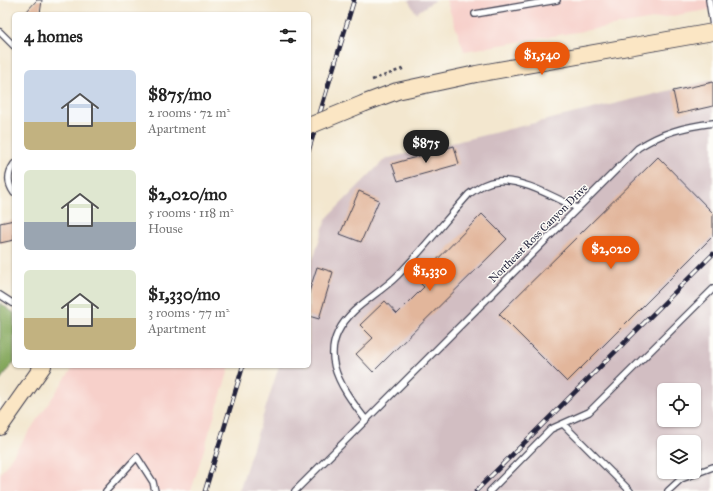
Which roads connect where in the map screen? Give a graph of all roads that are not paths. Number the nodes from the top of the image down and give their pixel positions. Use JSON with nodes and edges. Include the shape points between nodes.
{"nodes":[{"id":1,"x":557,"y":0,"type":"edge"},
{"id":2,"x":709,"y":0,"type":"edge"},
{"id":3,"x":476,"y":14,"type":"dead end"},
{"id":4,"x":713,"y":26,"type":"edge"},
{"id":5,"x":0,"y":32,"type":"edge"},
{"id":6,"x":713,"y":32,"type":"edge"},
{"id":7,"x":12,"y":44,"type":"edge"},
{"id":8,"x":713,"y":123,"type":"edge"},
{"id":9,"x":311,"y":125,"type":"edge"},
{"id":10,"x":12,"y":167,"type":"edge"},
{"id":11,"x":12,"y":190,"type":"edge"},
{"id":12,"x":577,"y":208,"type":"junction"},
{"id":13,"x":713,"y":289,"type":"edge"},
{"id":14,"x":0,"y":295,"type":"edge"},
{"id":15,"x":12,"y":303,"type":"edge"},
{"id":16,"x":42,"y":368,"type":"edge"},
{"id":17,"x":366,"y":420,"type":"junction"},
{"id":18,"x":563,"y":424,"type":"junction"},
{"id":19,"x":0,"y":427,"type":"edge"},
{"id":20,"x":713,"y":467,"type":"edge"},
{"id":21,"x":106,"y":491,"type":"edge"},
{"id":22,"x":155,"y":491,"type":"edge"},
{"id":23,"x":295,"y":491,"type":"edge"},
{"id":24,"x":490,"y":491,"type":"edge"},
{"id":25,"x":630,"y":491,"type":"edge"},
{"id":26,"x":668,"y":491,"type":"edge"}],
"edges":[{"from":1,"to":3,"type":"lane"},
{"from":2,"to":4,"type":"lane"},
{"from":5,"to":7,"type":"lane"},
{"from":6,"to":9,"type":"main road","bridge":true,"via":[[468,75],[397,91]]},
{"from":8,"to":12,"type":"lane","name":"Northeast Ross Canyon Drive","via":[[688,126],[655,137],[638,148]]},
{"from":10,"to":11,"type":"lane","via":[[8,178]]},
{"from":12,"to":17,"type":"lane","name":"Northeast Ross Canyon Drive"},
{"from":12,"to":17,"type":"lane","via":[[518,183],[497,181],[481,185],[469,194],[396,277],[339,328],[334,341],[334,369],[341,386]]},
{"from":13,"to":18,"type":"lane","via":[[589,412]]},
{"from":14,"to":15,"type":"lane"},
{"from":16,"to":19,"type":"main road"},
{"from":17,"to":23,"type":"lane","name":"Northeast Ross Canyon Drive"},
{"from":18,"to":24,"type":"lane","via":[[551,429]]},
{"from":18,"to":25,"type":"lane"},
{"from":20,"to":26,"type":"lane","via":[[681,479]]},
{"from":21,"to":22,"type":"lane","via":[[137,457],[153,482]]}]}
